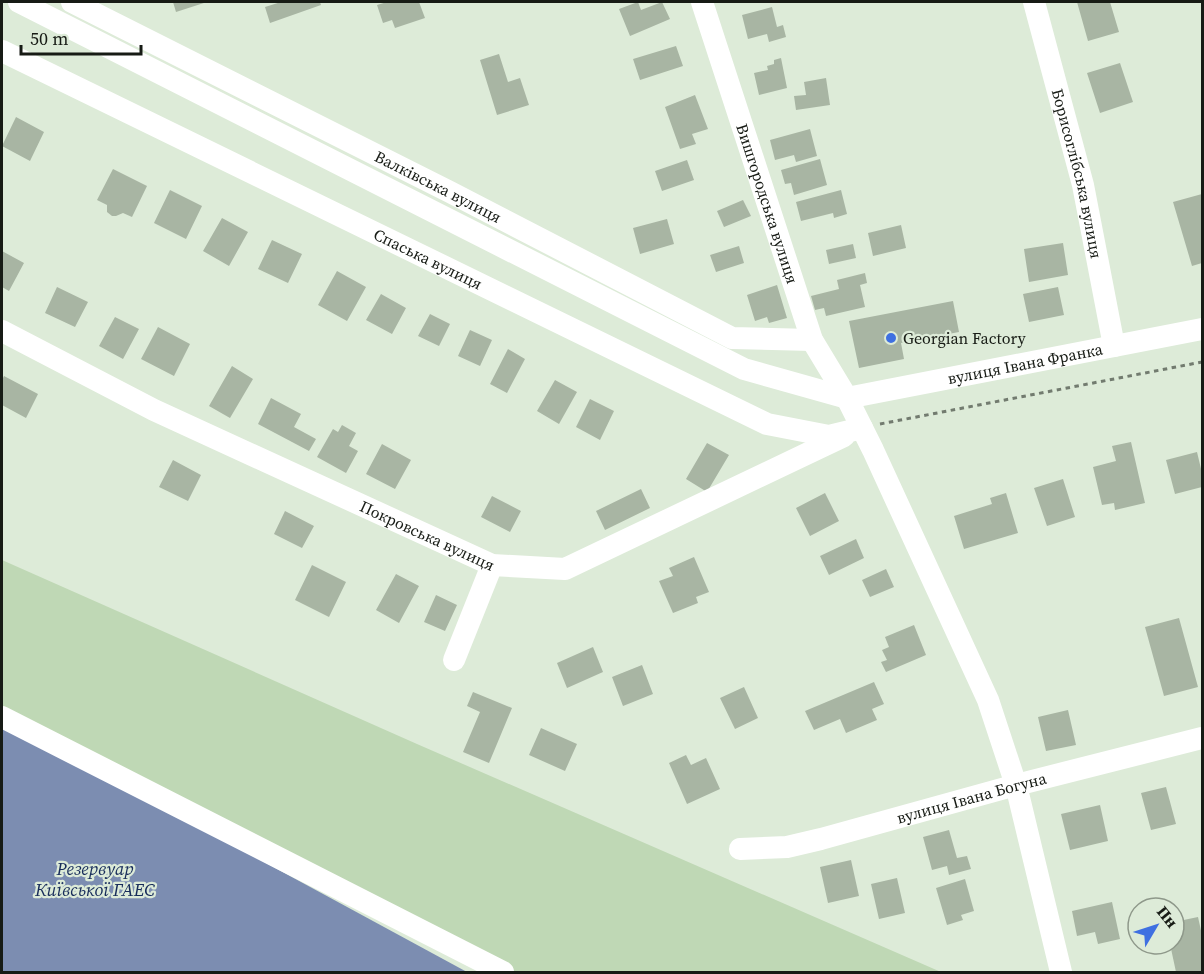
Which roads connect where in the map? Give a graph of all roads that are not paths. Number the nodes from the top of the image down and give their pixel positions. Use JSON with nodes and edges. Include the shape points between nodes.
{"nodes":[{"id":1,"x":19,"y":2,"type":"edge"},
{"id":2,"x":72,"y":2,"type":"edge"},
{"id":3,"x":702,"y":2,"type":"edge"},
{"id":4,"x":1034,"y":2,"type":"edge"},
{"id":5,"x":2,"y":51,"type":"edge"},
{"id":6,"x":171,"y":51,"type":"junction"},
{"id":7,"x":161,"y":73,"type":"junction"},
{"id":8,"x":619,"y":292,"type":"junction"},
{"id":9,"x":1203,"y":329,"type":"edge"},
{"id":10,"x":2,"y":331,"type":"edge"},
{"id":11,"x":812,"y":340,"type":"junction"},
{"id":12,"x":1114,"y":346,"type":"junction"},
{"id":13,"x":847,"y":398,"type":"junction"},
{"id":14,"x":862,"y":428,"type":"junction"},
{"id":15,"x":492,"y":565,"type":"junction"},
{"id":16,"x":454,"y":660,"type":"dead end"},
{"id":17,"x":2,"y":717,"type":"edge"},
{"id":18,"x":1203,"y":738,"type":"edge"},
{"id":19,"x":1016,"y":785,"type":"junction"},
{"id":20,"x":740,"y":849,"type":"dead end"},
{"id":21,"x":503,"y":972,"type":"edge"},
{"id":22,"x":1061,"y":972,"type":"edge"}],
"edges":[{"from":1,"to":7,"type":"street"},
{"from":2,"to":6,"type":"street","name":"Валківська вулиця"},
{"from":3,"to":11,"type":"street","name":"Вишгородська вулиця"},
{"from":4,"to":12,"type":"street","name":"Борисоглібська вулиця","via":[[1083,185]]},
{"from":5,"to":14,"type":"street","name":"Спаська вулиця","via":[[767,424],[829,436]]},
{"from":6,"to":7,"type":"street"},
{"from":6,"to":8,"type":"street","name":"Валківська вулиця","via":[[450,192]]},
{"from":7,"to":8,"type":"street"},
{"from":8,"to":11,"type":"street","name":"Валківська вулиця","via":[[732,338]]},
{"from":8,"to":13,"type":"street","via":[[744,369]]},
{"from":9,"to":12,"type":"street","name":"вулиця Івана Франка"},
{"from":10,"to":15,"type":"street","name":"Покровська вулиця","via":[[154,410]]},
{"from":11,"to":13,"type":"street","name":"Вишгородська вулиця"},
{"from":12,"to":13,"type":"street","name":"вулиця Івана Франка"},
{"from":13,"to":14,"type":"street","name":"Вишгородська вулиця"},
{"from":14,"to":15,"type":"street","name":"Покровська вулиця","via":[[565,569]]},
{"from":14,"to":19,"type":"street","name":"Вишгородська вулиця","via":[[988,700]]},
{"from":15,"to":16,"type":"street"},
{"from":17,"to":21,"type":"street"},
{"from":18,"to":19,"type":"street","name":"вулиця Івана Богуна"},
{"from":19,"to":20,"type":"street","name":"вулиця Івана Богуна","via":[[787,847]]},
{"from":19,"to":22,"type":"street","name":"Вишгородська вулиця"}]}
